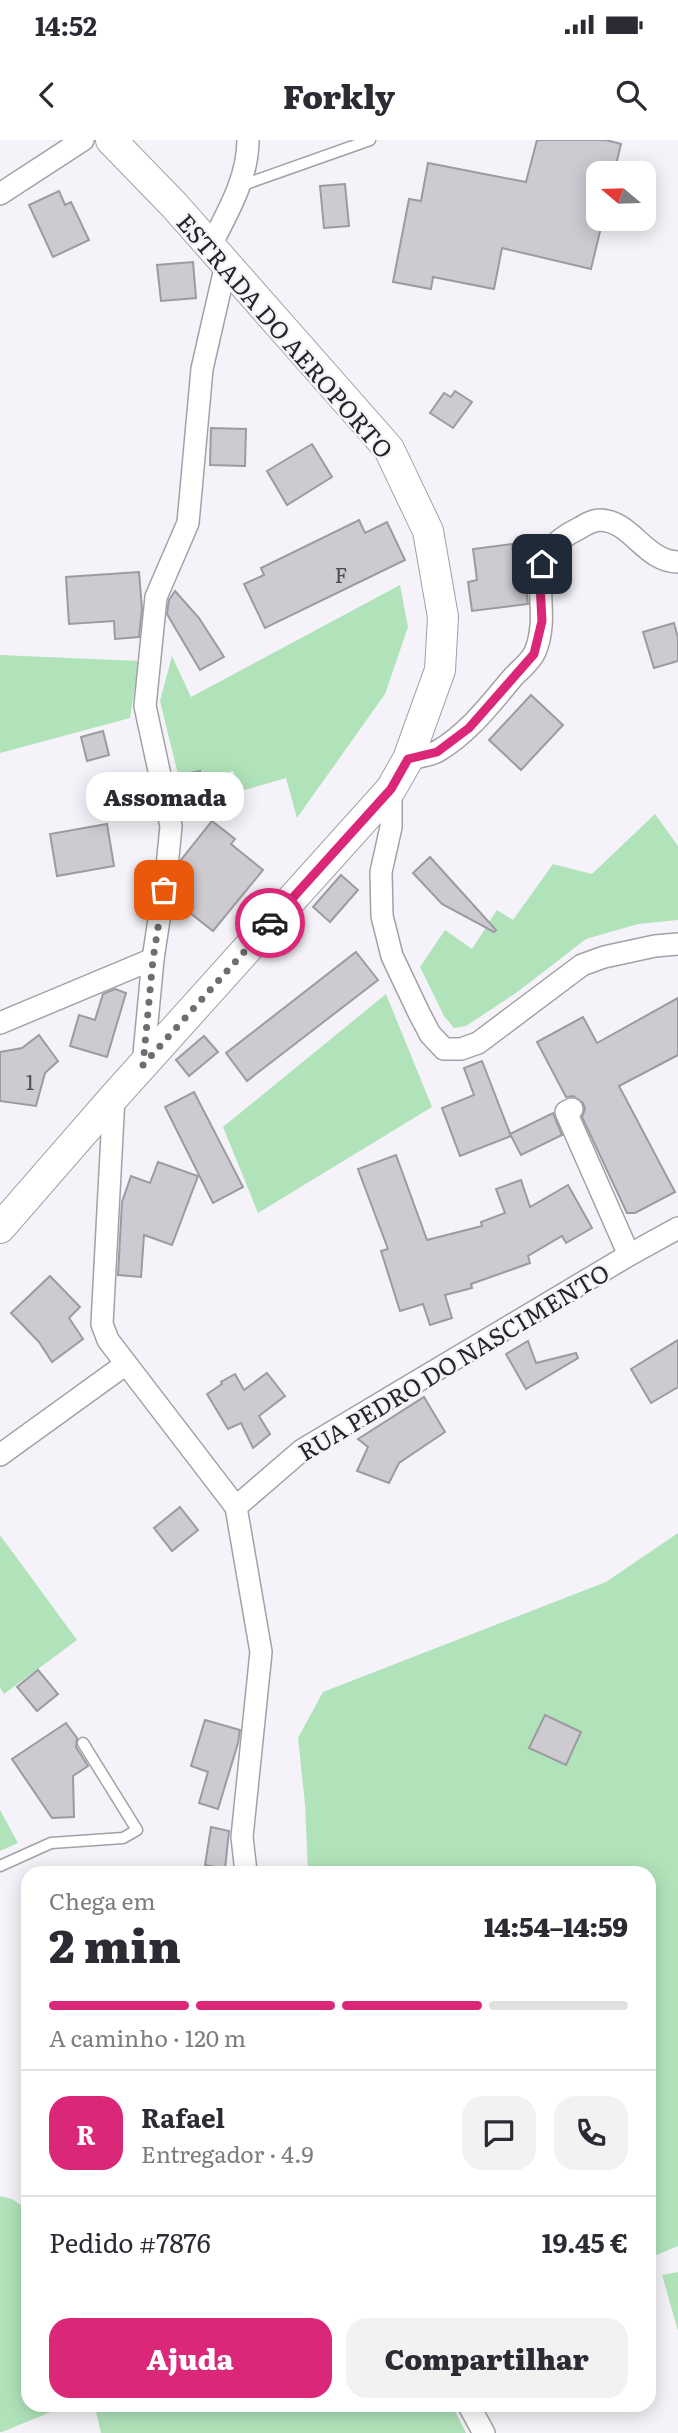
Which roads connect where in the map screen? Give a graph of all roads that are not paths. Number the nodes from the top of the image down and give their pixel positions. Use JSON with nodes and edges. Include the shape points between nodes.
{"nodes":[{"id":1,"x":83,"y":140,"type":"edge"},
{"id":2,"x":111,"y":140,"type":"edge"},
{"id":3,"x":248,"y":140,"type":"edge"},
{"id":4,"x":370,"y":140,"type":"edge"},
{"id":5,"x":240,"y":186,"type":"junction"},
{"id":6,"x":0,"y":194,"type":"edge"},
{"id":7,"x":218,"y":255,"type":"junction"},
{"id":8,"x":678,"y":562,"type":"edge"},
{"id":9,"x":408,"y":759,"type":"junction"},
{"id":10,"x":391,"y":789,"type":"junction"},
{"id":11,"x":678,"y":944,"type":"edge"},
{"id":12,"x":153,"y":959,"type":"junction"},
{"id":13,"x":0,"y":1023,"type":"edge"},
{"id":14,"x":143,"y":1065,"type":"junction"},
{"id":15,"x":114,"y":1097,"type":"junction"},
{"id":16,"x":572,"y":1109,"type":"dead end"},
{"id":17,"x":0,"y":1228,"type":"edge"},
{"id":18,"x":678,"y":1228,"type":"edge"},
{"id":19,"x":629,"y":1255,"type":"junction"},
{"id":20,"x":126,"y":1364,"type":"junction"},
{"id":21,"x":0,"y":1455,"type":"edge"},
{"id":22,"x":236,"y":1507,"type":"junction"},
{"id":23,"x":83,"y":1743,"type":"dead end"},
{"id":24,"x":0,"y":1866,"type":"edge"},
{"id":25,"x":245,"y":1866,"type":"edge"},
{"id":26,"x":472,"y":2412,"type":"edge"},
{"id":27,"x":484,"y":2433,"type":"edge"}],
"edges":[{"from":1,"to":6,"type":"street"},
{"from":2,"to":7,"type":"main road","name":"ESTRADA DO AEROPORTO"},
{"from":3,"to":5,"type":"street"},
{"from":4,"to":5,"type":"lane"},
{"from":5,"to":7,"type":"street"},
{"from":7,"to":9,"type":"main road","name":"ESTRADA DO AEROPORTO","via":[[389,449],[428,531],[443,617],[440,670]]},
{"from":7,"to":12,"type":"street","via":[[188,523],[156,597],[145,706],[171,826]]},
{"from":8,"to":9,"type":"street","via":[[660,557],[630,532],[602,520],[565,535],[542,564],[542,621],[534,654],[469,728],[437,752]]},
{"from":9,"to":10,"type":"main road","name":"ESTRADA DO AEROPORTO"},
{"from":10,"to":11,"type":"street","via":[[391,827],[381,872],[382,916],[392,956],[412,1000],[430,1034],[444,1049],[478,1043],[582,965]]},
{"from":10,"to":14,"type":"main road","name":"ESTRADA DO AEROPORTO"},
{"from":12,"to":13,"type":"street"},
{"from":12,"to":14,"type":"street"},
{"from":14,"to":15,"type":"main road","name":"ESTRADA DO AEROPORTO"},
{"from":15,"to":17,"type":"main road","name":"ESTRADA DO AEROPORTO"},
{"from":15,"to":20,"type":"street","via":[[102,1324]]},
{"from":16,"to":19,"type":"street","via":[[566,1112]]},
{"from":18,"to":19,"type":"street","name":"RUA PEDRO DO NASCIMENTO"},
{"from":19,"to":22,"type":"street","name":"RUA PEDRO DO NASCIMENTO","via":[[302,1450]]},
{"from":20,"to":21,"type":"street"},
{"from":20,"to":22,"type":"street"},
{"from":22,"to":25,"type":"street","via":[[261,1652],[242,1837]]},
{"from":23,"to":24,"type":"lane","via":[[137,1830],[122,1838],[51,1843]]},
{"from":26,"to":27,"type":"street"}]}
